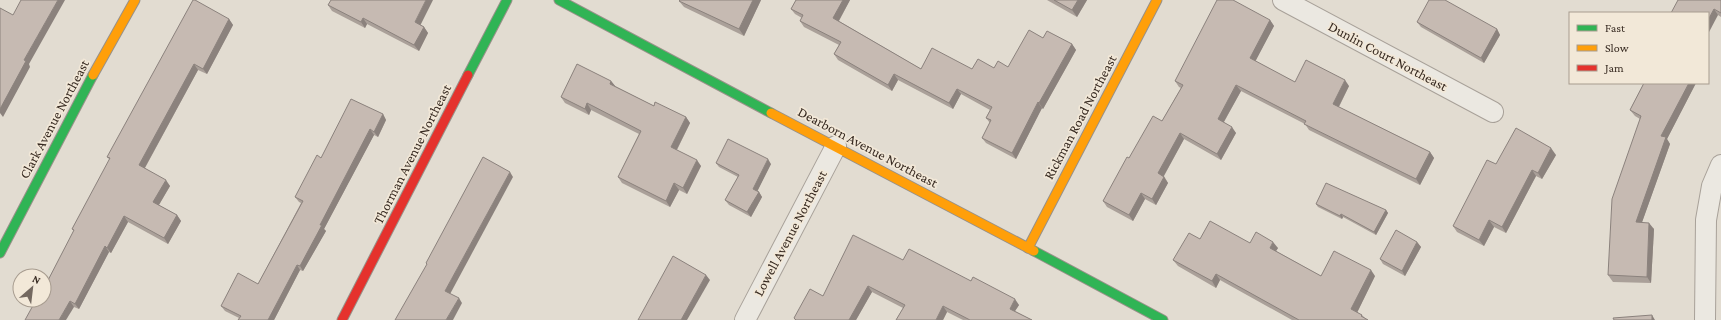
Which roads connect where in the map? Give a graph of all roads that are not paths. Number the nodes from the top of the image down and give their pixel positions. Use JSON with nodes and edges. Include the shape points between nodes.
{"nodes":[{"id":1,"x":135,"y":0,"type":"edge"},
{"id":2,"x":507,"y":0,"type":"edge"},
{"id":3,"x":560,"y":0,"type":"edge"},
{"id":4,"x":1157,"y":0,"type":"edge"},
{"id":5,"x":1283,"y":0,"type":"edge"},
{"id":6,"x":1493,"y":112,"type":"dead end"},
{"id":7,"x":836,"y":146,"type":"junction"},
{"id":8,"x":1721,"y":165,"type":"edge"},
{"id":9,"x":1028,"y":248,"type":"junction"},
{"id":10,"x":0,"y":253,"type":"edge"},
{"id":11,"x":1155,"y":318,"type":"edge"},
{"id":12,"x":342,"y":320,"type":"edge"},
{"id":13,"x":745,"y":320,"type":"edge"},
{"id":14,"x":1705,"y":320,"type":"edge"}],
"edges":[{"from":1,"to":10,"type":"street","name":"Clark Avenue Northeast"},
{"from":2,"to":12,"type":"street","name":"Thorman Avenue Northeast"},
{"from":3,"to":7,"type":"street","name":"Dearborn Avenue Northeast"},
{"from":4,"to":9,"type":"street","name":"Rickman Road Northeast"},
{"from":5,"to":6,"type":"street","name":"Dunlin Court Northeast"},
{"from":7,"to":9,"type":"street","name":"Dearborn Avenue Northeast"},
{"from":7,"to":13,"type":"street","name":"Lowell Avenue Northeast"},
{"from":8,"to":14,"type":"street","via":[[1712,186],[1706,220]]},
{"from":9,"to":11,"type":"street","name":"Dearborn Avenue Northeast"}]}
